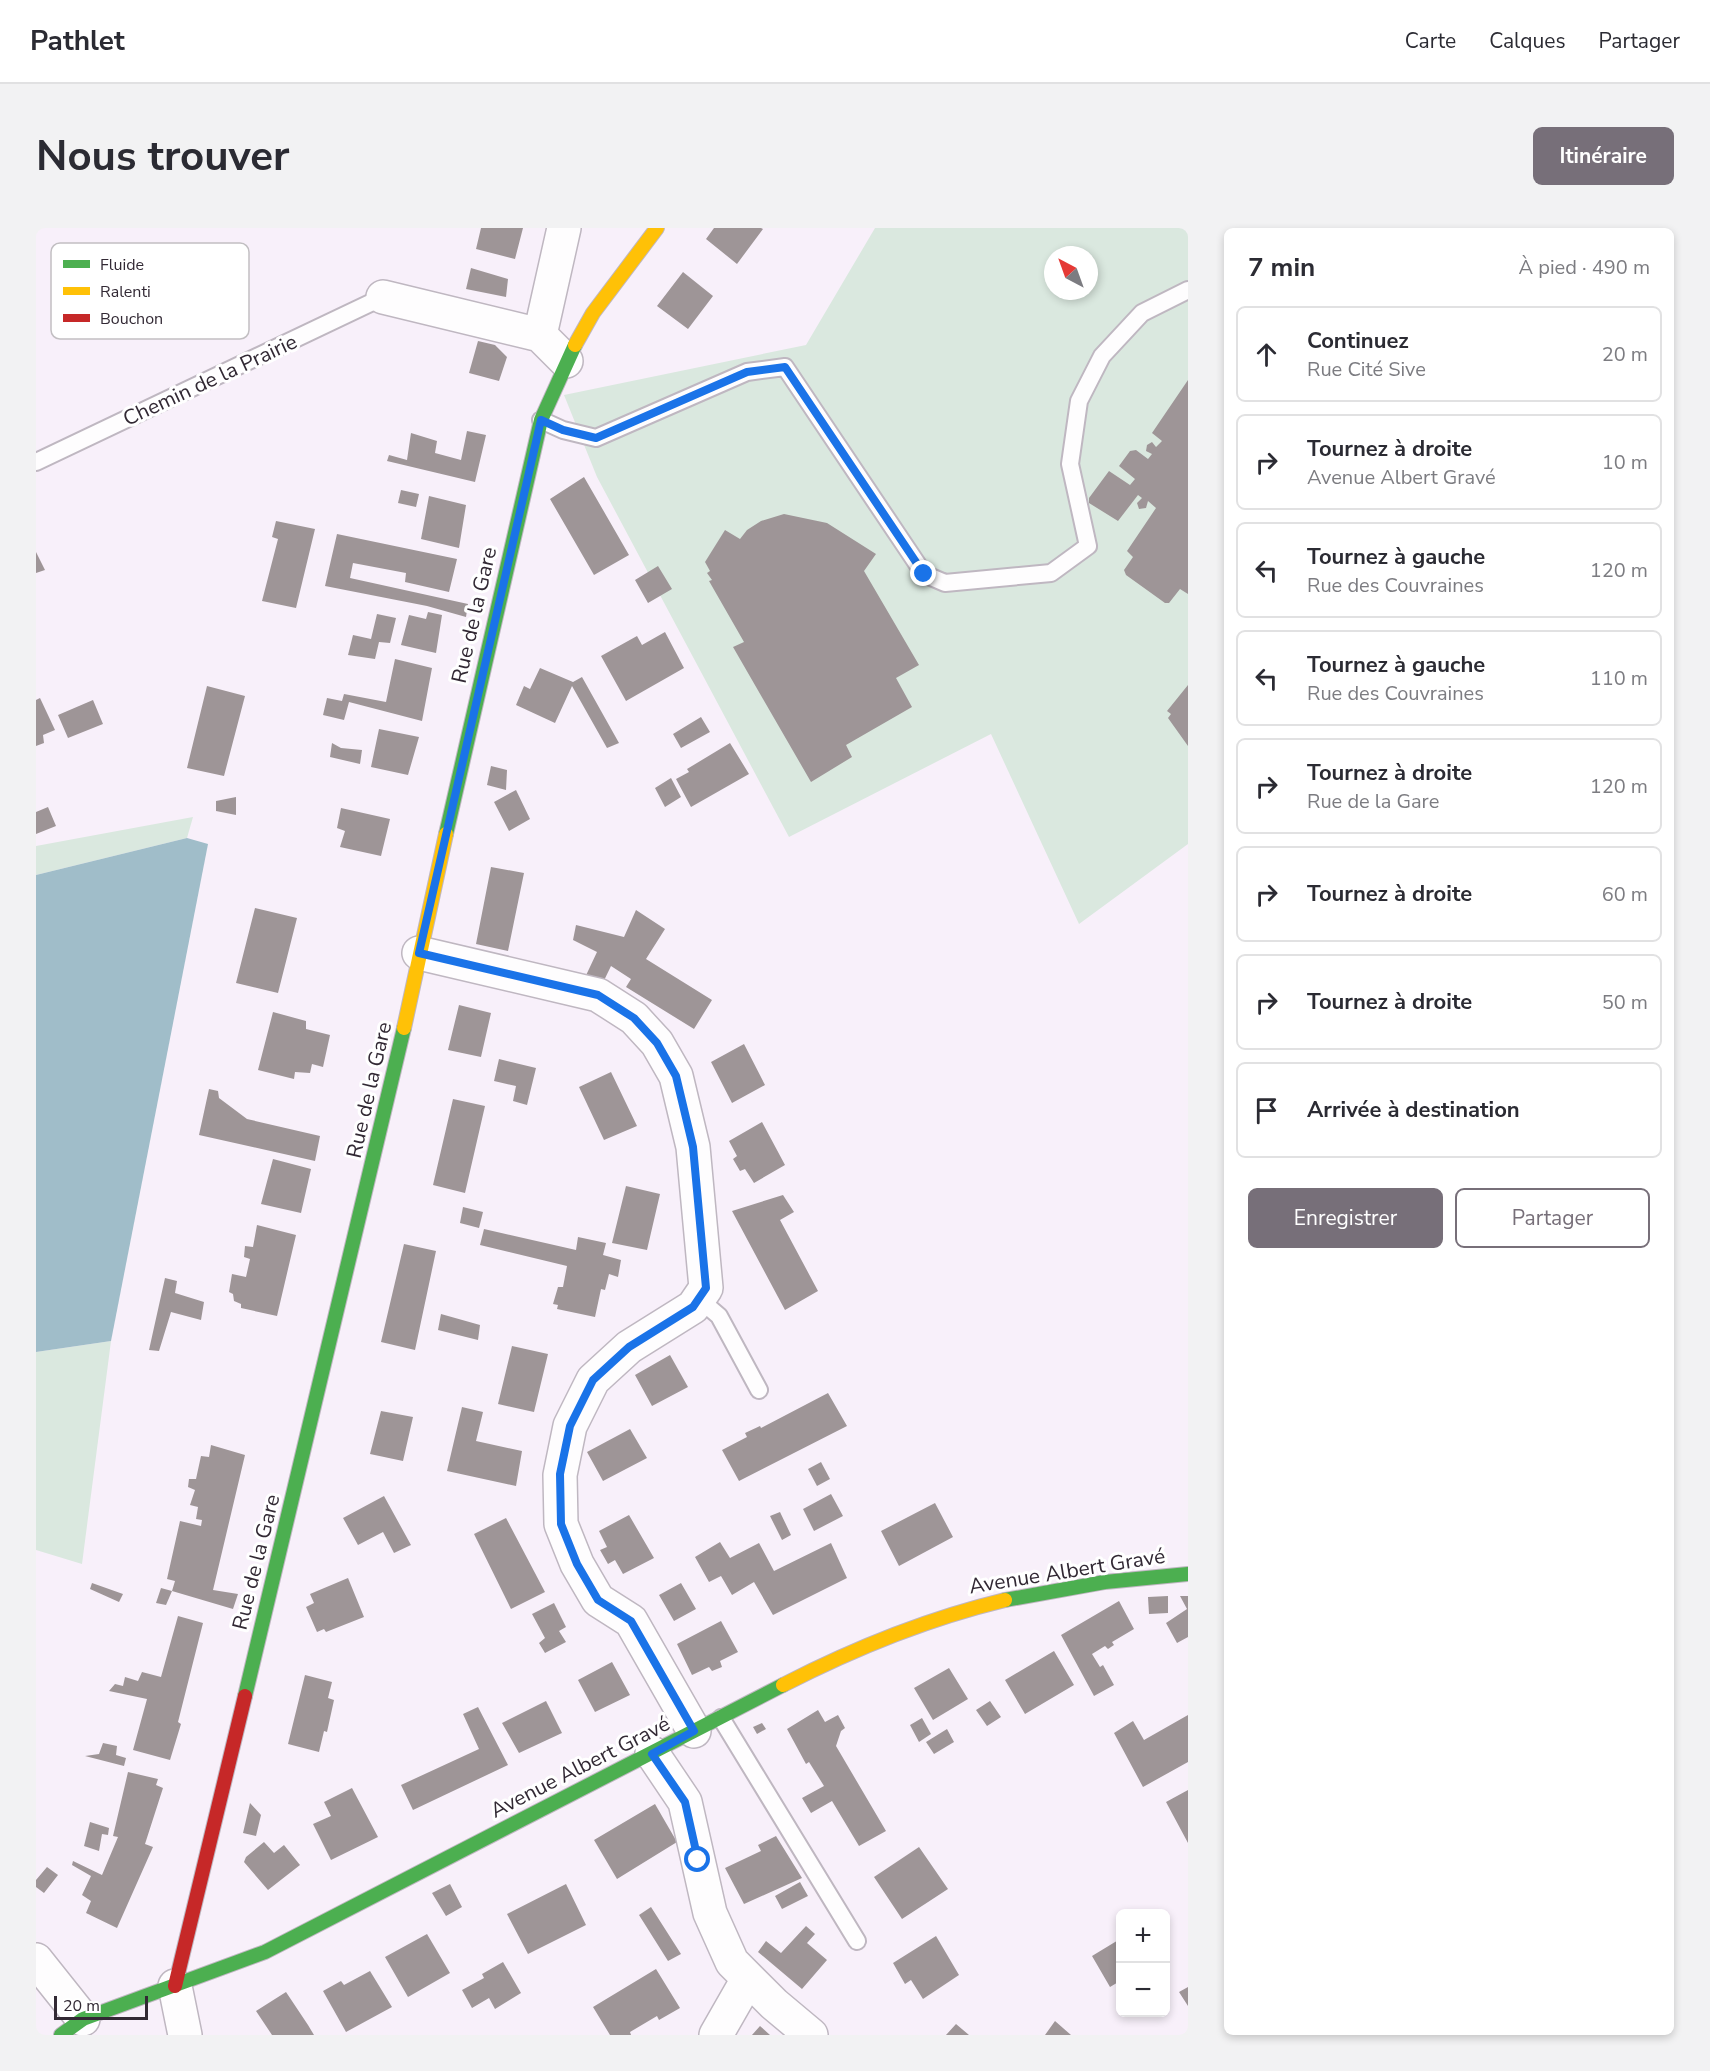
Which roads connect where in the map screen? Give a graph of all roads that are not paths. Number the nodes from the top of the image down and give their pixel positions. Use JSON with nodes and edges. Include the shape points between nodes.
{"nodes":[{"id":1,"x":564,"y":228,"type":"edge"},
{"id":2,"x":657,"y":228,"type":"edge"},
{"id":3,"x":1188,"y":290,"type":"edge"},
{"id":4,"x":384,"y":297,"type":"joint"},
{"id":5,"x":540,"y":335,"type":"junction"},
{"id":6,"x":566,"y":361,"type":"junction"},
{"id":7,"x":541,"y":420,"type":"junction"},
{"id":8,"x":36,"y":462,"type":"edge"},
{"id":9,"x":419,"y":953,"type":"junction"},
{"id":10,"x":698,"y":1298,"type":"junction"},
{"id":11,"x":759,"y":1390,"type":"dead end"},
{"id":12,"x":1188,"y":1574,"type":"edge"},
{"id":13,"x":708,"y":1725,"type":"junction"},
{"id":14,"x":652,"y":1754,"type":"junction"},
{"id":15,"x":857,"y":1941,"type":"dead end"},
{"id":16,"x":36,"y":1960,"type":"edge"},
{"id":17,"x":748,"y":1979,"type":"junction"},
{"id":18,"x":175,"y":1986,"type":"junction"},
{"id":19,"x":76,"y":2030,"type":"edge"},
{"id":20,"x":185,"y":2035,"type":"edge"},
{"id":21,"x":716,"y":2035,"type":"edge"},
{"id":22,"x":811,"y":2035,"type":"edge"}],
"edges":[{"from":1,"to":5,"type":"street"},
{"from":2,"to":6,"type":"main road","name":"Rue de la Gare","via":[[593,313]]},
{"from":3,"to":7,"type":"lane","via":[[1142,313],[1102,356],[1079,401],[1070,464],[1088,546],[1051,573],[945,583],[924,574],[785,367],[747,372],[596,438]]},
{"from":4,"to":5,"type":"street"},
{"from":4,"to":8,"type":"lane","name":"Chemin de la Prairie"},
{"from":5,"to":6,"type":"street"},
{"from":6,"to":7,"type":"main road","name":"Rue de la Gare"},
{"from":7,"to":9,"type":"main road","name":"Rue de la Gare"},
{"from":9,"to":10,"type":"street","via":[[598,995],[634,1018],[657,1043],[676,1076],[693,1147],[706,1288]]},
{"from":9,"to":18,"type":"main road","name":"Rue de la Gare","via":[[391,1092]]},
{"from":10,"to":11,"type":"lane","via":[[719,1316]]},
{"from":10,"to":13,"type":"street","via":[[693,1307],[629,1347],[593,1380],[570,1426],[560,1474],[561,1524],[577,1564],[598,1600],[631,1621]]},
{"from":12,"to":13,"type":"main road","name":"Avenue Albert Gravé","via":[[1105,1582],[959,1611],[849,1651]]},
{"from":13,"to":14,"type":"main road","name":"Avenue Albert Gravé"},
{"from":13,"to":15,"type":"lane"},
{"from":14,"to":17,"type":"street","via":[[685,1802],[710,1914],[732,1962]]},
{"from":14,"to":18,"type":"main road","name":"Avenue Albert Gravé","via":[[265,1952]]},
{"from":16,"to":19,"type":"street"},
{"from":17,"to":21,"type":"street"},
{"from":17,"to":22,"type":"street"},
{"from":18,"to":19,"type":"main road","name":"Avenue Albert Gravé"},
{"from":18,"to":20,"type":"street"}]}
